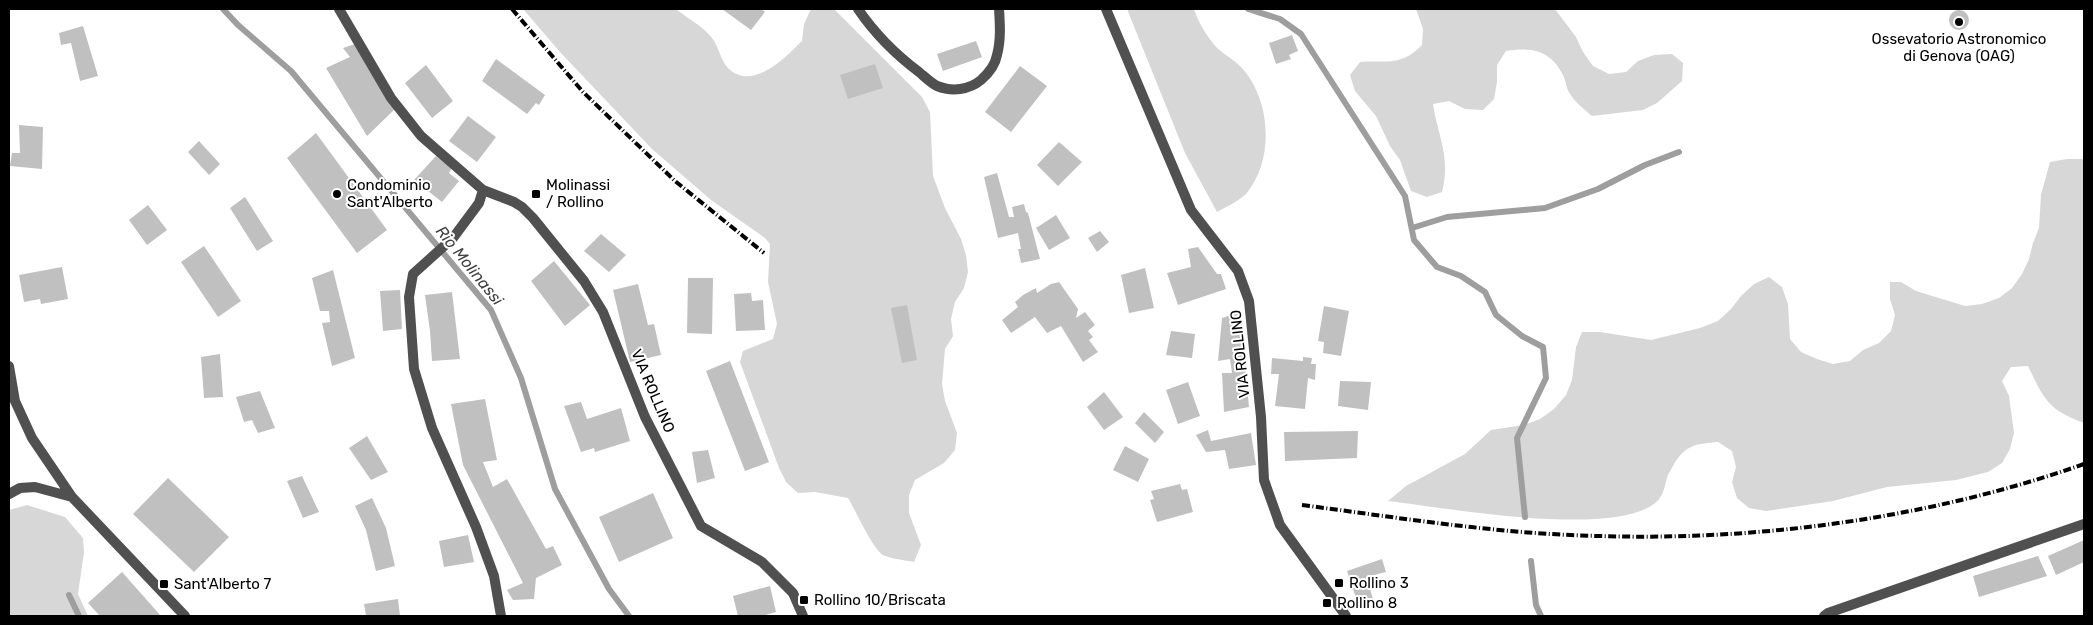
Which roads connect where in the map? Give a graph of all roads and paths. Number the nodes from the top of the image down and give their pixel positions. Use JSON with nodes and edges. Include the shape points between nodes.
{"nodes":[{"id":1,"x":339,"y":9,"type":"edge"},
{"id":2,"x":858,"y":9,"type":"edge"},
{"id":3,"x":1000,"y":9,"type":"edge"},
{"id":4,"x":1106,"y":9,"type":"edge"},
{"id":5,"x":483,"y":190,"type":"junction"},
{"id":6,"x":9,"y":366,"type":"edge"},
{"id":7,"x":9,"y":494,"type":"edge"},
{"id":8,"x":72,"y":497,"type":"junction"},
{"id":9,"x":2084,"y":524,"type":"edge"},
{"id":10,"x":185,"y":616,"type":"edge"},
{"id":11,"x":501,"y":616,"type":"edge"},
{"id":12,"x":803,"y":616,"type":"edge"},
{"id":13,"x":1346,"y":616,"type":"edge"},
{"id":14,"x":1824,"y":616,"type":"edge"}],
"edges":[{"from":1,"to":5,"type":"street","name":"VIA ROLLINO","via":[[391,98],[420,136]]},
{"from":2,"to":3,"type":"street","via":[[872,29],[900,57],[937,86],[961,89],[977,83],[993,68],[1000,37]]},
{"from":4,"to":13,"type":"street","name":"VIA ROLLINO","via":[[1191,210],[1238,271],[1249,301],[1264,480],[1280,525]]},
{"from":5,"to":11,"type":"street","via":[[479,204],[453,238],[412,274],[409,296],[414,369],[432,428],[494,576]]},
{"from":5,"to":12,"type":"street","name":"VIA ROLLINO","via":[[522,207],[584,281],[603,312],[645,417],[701,526],[762,562],[793,593]]},
{"from":6,"to":8,"type":"street","via":[[15,401],[32,438]]},
{"from":7,"to":8,"type":"street","via":[[20,488],[34,487]]},
{"from":8,"to":10,"type":"street"},
{"from":9,"to":14,"type":"street"}]}
